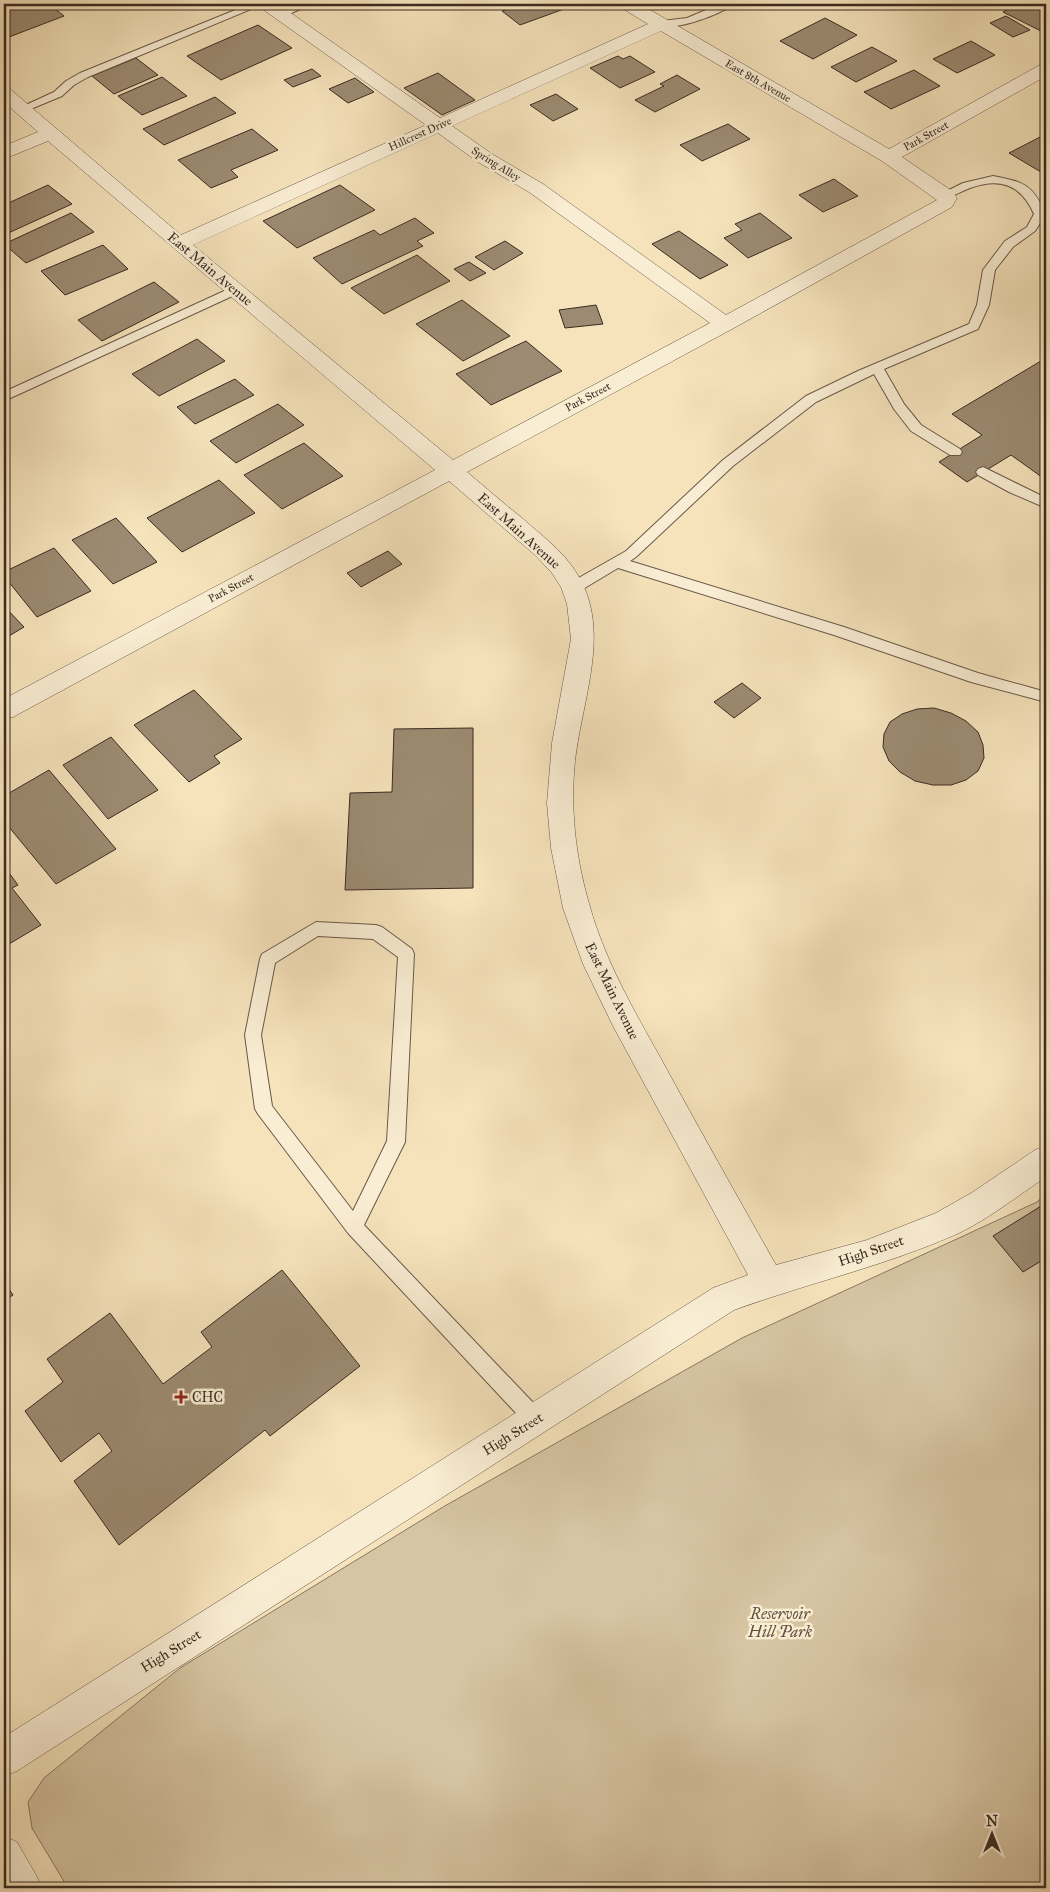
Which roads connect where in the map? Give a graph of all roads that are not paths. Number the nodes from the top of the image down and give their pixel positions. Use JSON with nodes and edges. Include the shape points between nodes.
{"nodes":[{"id":1,"x":258,"y":4,"type":"edge"},
{"id":2,"x":306,"y":4,"type":"edge"},
{"id":3,"x":628,"y":4,"type":"edge"},
{"id":4,"x":728,"y":4,"type":"edge"},
{"id":5,"x":274,"y":9,"type":"edge"},
{"id":6,"x":662,"y":24,"type":"junction"},
{"id":7,"x":1046,"y":69,"type":"edge"},
{"id":8,"x":4,"y":93,"type":"edge"},
{"id":9,"x":22,"y":110,"type":"junction"},
{"id":10,"x":440,"y":125,"type":"junction"},
{"id":11,"x":50,"y":134,"type":"junction"},
{"id":12,"x":4,"y":153,"type":"edge"},
{"id":13,"x":890,"y":157,"type":"junction"},
{"id":14,"x":945,"y":195,"type":"junction"},
{"id":15,"x":179,"y":244,"type":"junction"},
{"id":16,"x":236,"y":290,"type":"junction"},
{"id":17,"x":725,"y":324,"type":"junction"},
{"id":18,"x":877,"y":368,"type":"junction"},
{"id":19,"x":4,"y":398,"type":"edge"},
{"id":20,"x":955,"y":452,"type":"dead end"},
{"id":21,"x":450,"y":470,"type":"junction"},
{"id":22,"x":983,"y":472,"type":"dead end"},
{"id":23,"x":1046,"y":502,"type":"edge"},
{"id":24,"x":616,"y":562,"type":"junction"},
{"id":25,"x":573,"y":588,"type":"junction"},
{"id":26,"x":1046,"y":697,"type":"edge"},
{"id":27,"x":4,"y":710,"type":"edge"},
{"id":28,"x":1046,"y":1160,"type":"edge"},
{"id":29,"x":354,"y":1227,"type":"junction"},
{"id":30,"x":769,"y":1282,"type":"junction"},
{"id":31,"x":536,"y":1420,"type":"junction"},
{"id":32,"x":4,"y":1758,"type":"edge"},
{"id":33,"x":4,"y":1855,"type":"edge"},
{"id":34,"x":23,"y":1888,"type":"edge"}],
"edges":[{"from":1,"to":9,"type":"lane","via":[[84,75],[58,94]]},
{"from":2,"to":5,"type":"lane"},
{"from":3,"to":6,"type":"street","name":"East 8th Avenue"},
{"from":4,"to":6,"type":"lane","via":[[689,21]]},
{"from":5,"to":10,"type":"street","name":"Spring Alley"},
{"from":6,"to":10,"type":"street","name":"Hillcrest Drive"},
{"from":6,"to":13,"type":"street","name":"East 8th Avenue"},
{"from":7,"to":13,"type":"street","name":"Park Street"},
{"from":8,"to":9,"type":"street","name":"East Main Avenue"},
{"from":9,"to":11,"type":"street","name":"East Main Avenue"},
{"from":10,"to":15,"type":"street","name":"Hillcrest Drive"},
{"from":10,"to":17,"type":"street","name":"Spring Alley","via":[[484,158],[536,188]]},
{"from":11,"to":12,"type":"street"},
{"from":11,"to":15,"type":"street","name":"East Main Avenue"},
{"from":13,"to":14,"type":"street","name":"Park Street"},
{"from":14,"to":17,"type":"street","name":"Park Street","via":[[947,199],[941,205]]},
{"from":14,"to":18,"type":"lane","via":[[967,185],[993,179],[1016,184],[1032,196],[1040,214],[1031,229],[1009,244],[989,270],[983,305],[974,326]]},
{"from":15,"to":16,"type":"street","name":"East Main Avenue"},
{"from":16,"to":19,"type":"lane"},
{"from":16,"to":21,"type":"street","name":"East Main Avenue"},
{"from":17,"to":21,"type":"street","name":"Park Street"},
{"from":18,"to":20,"type":"lane","via":[[898,406],[916,428]]},
{"from":18,"to":24,"type":"lane","via":[[811,399],[728,463],[631,554]]},
{"from":21,"to":25,"type":"street","name":"East Main Avenue","via":[[540,548],[560,568]]},
{"from":21,"to":27,"type":"street","name":"Park Street"},
{"from":22,"to":23,"type":"lane"},
{"from":24,"to":25,"type":"lane"},
{"from":24,"to":26,"type":"lane","via":[[839,631],[976,678]]},
{"from":25,"to":30,"type":"street","name":"East Main Avenue","via":[[583,628],[582,650],[567,727],[560,786],[564,848],[576,911],[601,976]]},
{"from":28,"to":30,"type":"street","name":"High Street","via":[[947,1223],[867,1254]]},
{"from":29,"to":29,"type":"lane","via":[[264,1109],[253,1035],[268,959],[316,929],[376,932],[406,954],[396,1142]]},
{"from":29,"to":31,"type":"lane"},
{"from":30,"to":31,"type":"street","name":"High Street","via":[[717,1304]]},
{"from":31,"to":32,"type":"street","name":"High Street"},
{"from":33,"to":34,"type":"street"}]}
